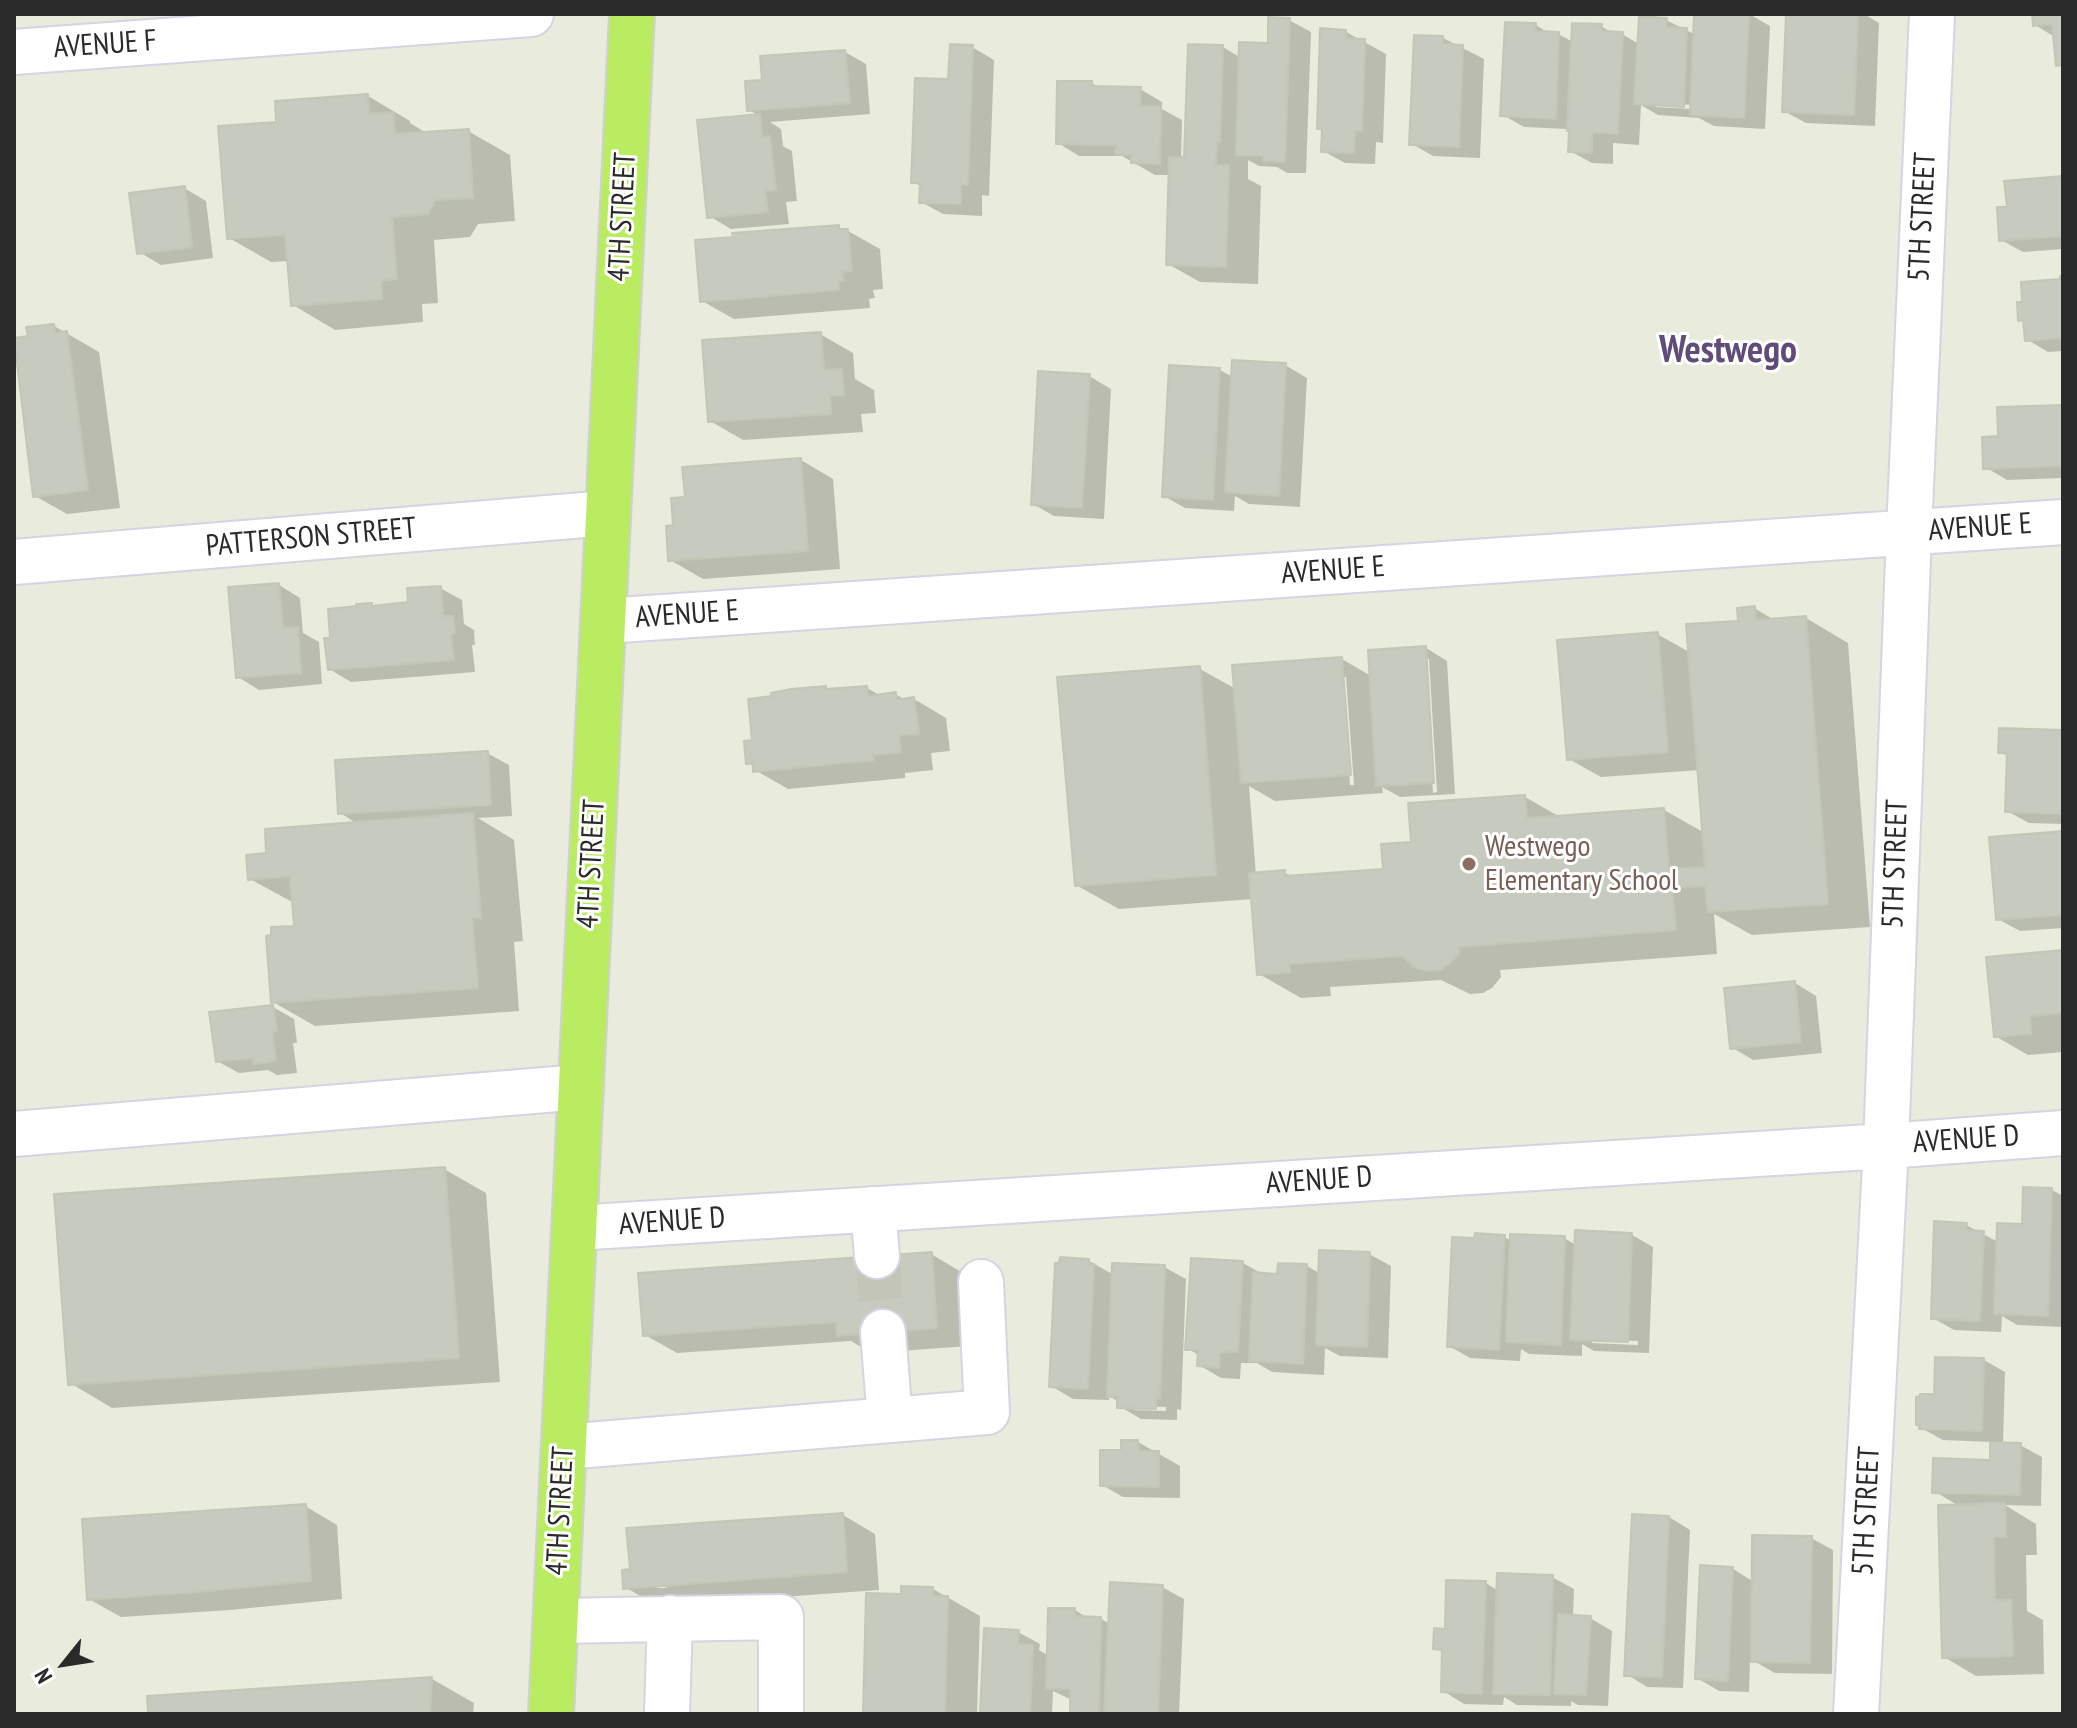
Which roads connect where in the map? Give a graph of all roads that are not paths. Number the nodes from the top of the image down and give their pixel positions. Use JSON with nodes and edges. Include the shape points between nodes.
{"nodes":[{"id":1,"x":531,"y":14,"type":"edge"},
{"id":2,"x":632,"y":14,"type":"edge"},
{"id":3,"x":1932,"y":14,"type":"edge"},
{"id":4,"x":14,"y":52,"type":"edge"},
{"id":5,"x":608,"y":513,"type":"junction"},
{"id":6,"x":2063,"y":522,"type":"edge"},
{"id":7,"x":1909,"y":532,"type":"junction"},
{"id":8,"x":14,"y":562,"type":"edge"},
{"id":9,"x":604,"y":621,"type":"junction"},
{"id":10,"x":581,"y":1087,"type":"junction"},
{"id":11,"x":2063,"y":1133,"type":"edge"},
{"id":12,"x":14,"y":1134,"type":"edge"},
{"id":13,"x":1886,"y":1146,"type":"junction"},
{"id":14,"x":873,"y":1209,"type":"junction"},
{"id":15,"x":575,"y":1228,"type":"junction"},
{"id":16,"x":877,"y":1256,"type":"tunnel mouth"},
{"id":17,"x":981,"y":1282,"type":"dead end"},
{"id":18,"x":883,"y":1332,"type":"tunnel mouth"},
{"id":19,"x":890,"y":1420,"type":"junction"},
{"id":20,"x":564,"y":1447,"type":"junction"},
{"id":21,"x":670,"y":1618,"type":"junction"},
{"id":22,"x":556,"y":1621,"type":"junction"},
{"id":23,"x":551,"y":1714,"type":"edge"},
{"id":24,"x":667,"y":1714,"type":"edge"},
{"id":25,"x":781,"y":1714,"type":"edge"},
{"id":26,"x":1856,"y":1714,"type":"edge"}],
"edges":[{"from":1,"to":4,"type":"street","name":"AVENUE F"},
{"from":2,"to":5,"type":"main road","name":"4TH STREET"},
{"from":3,"to":7,"type":"street","name":"5TH STREET"},
{"from":5,"to":8,"type":"street","name":"PATTERSON STREET"},
{"from":5,"to":9,"type":"main road","name":"4TH STREET"},
{"from":6,"to":7,"type":"street","name":"AVENUE E"},
{"from":7,"to":9,"type":"street","name":"AVENUE E"},
{"from":7,"to":13,"type":"street","name":"5TH STREET"},
{"from":9,"to":10,"type":"main road","name":"4TH STREET"},
{"from":10,"to":12,"type":"street"},
{"from":10,"to":15,"type":"main road","name":"4TH STREET"},
{"from":11,"to":13,"type":"street","name":"AVENUE D"},
{"from":13,"to":14,"type":"street","name":"AVENUE D"},
{"from":13,"to":26,"type":"street","name":"5TH STREET"},
{"from":14,"to":15,"type":"street","name":"AVENUE D"},
{"from":14,"to":16,"type":"street"},
{"from":15,"to":20,"type":"main road","name":"4TH STREET"},
{"from":17,"to":19,"type":"street","via":[[987,1412]]},
{"from":18,"to":19,"type":"street"},
{"from":19,"to":20,"type":"street"},
{"from":20,"to":22,"type":"main road","name":"4TH STREET"},
{"from":21,"to":22,"type":"street"},
{"from":21,"to":24,"type":"street"},
{"from":21,"to":25,"type":"street","via":[[781,1617]]},
{"from":22,"to":23,"type":"main road","name":"4TH STREET"}]}
